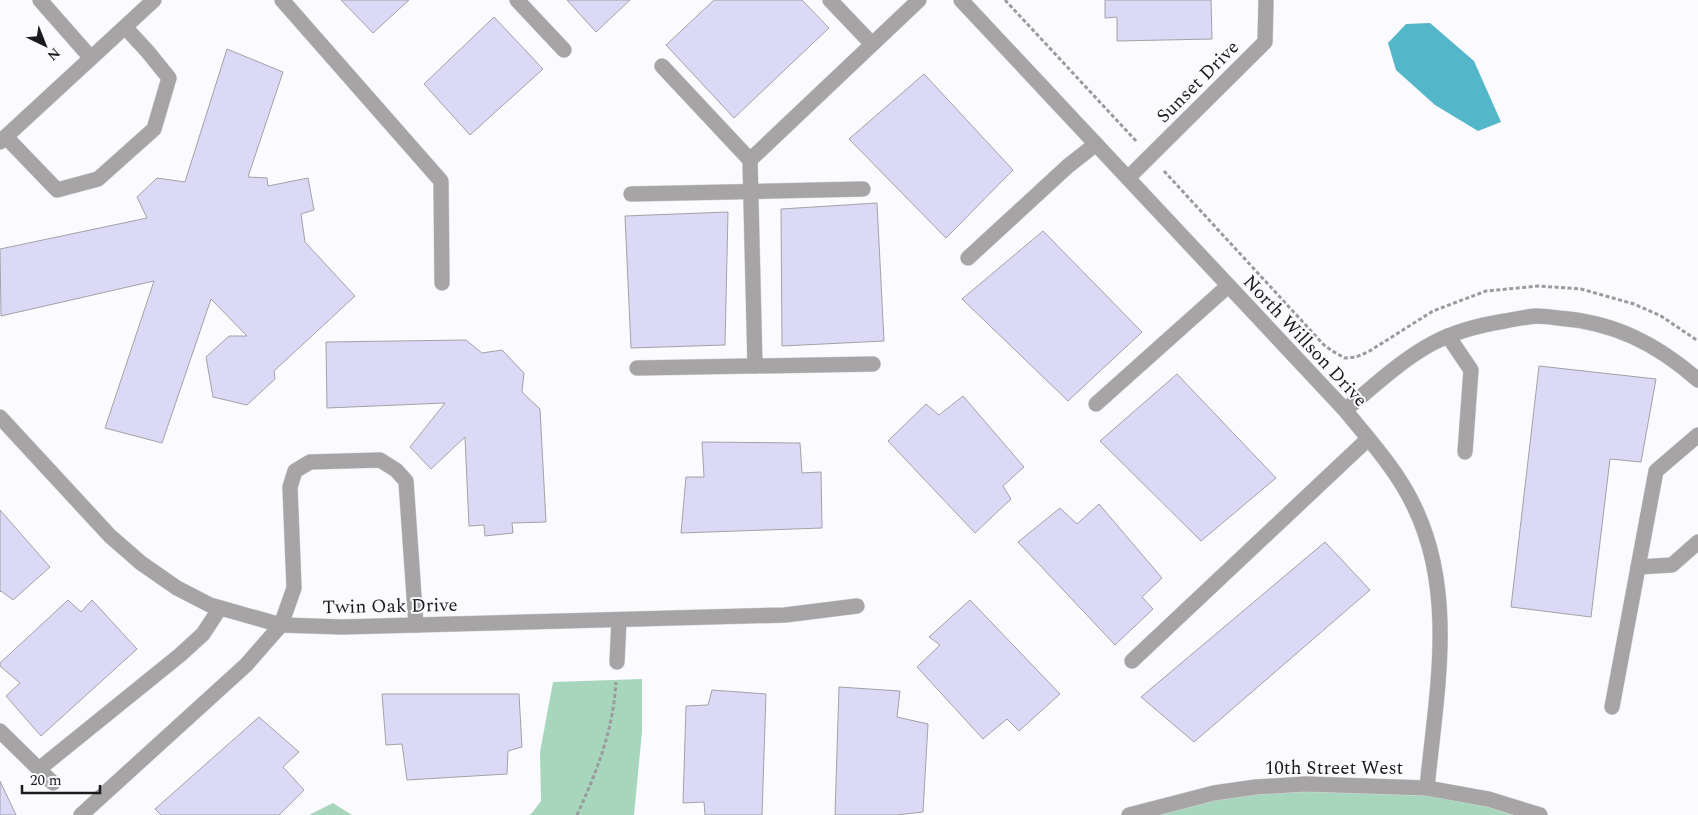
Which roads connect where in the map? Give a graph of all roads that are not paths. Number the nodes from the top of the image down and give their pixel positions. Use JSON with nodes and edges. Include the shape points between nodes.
{"nodes":[{"id":1,"x":40,"y":0,"type":"edge"},
{"id":2,"x":154,"y":0,"type":"edge"},
{"id":3,"x":282,"y":0,"type":"edge"},
{"id":4,"x":517,"y":0,"type":"edge"},
{"id":5,"x":830,"y":0,"type":"edge"},
{"id":6,"x":919,"y":0,"type":"edge"},
{"id":7,"x":961,"y":0,"type":"edge"},
{"id":8,"x":1266,"y":0,"type":"edge"},
{"id":9,"x":125,"y":27,"type":"junction"},
{"id":10,"x":872,"y":44,"type":"junction"},
{"id":11,"x":564,"y":50,"type":"dead end"},
{"id":12,"x":91,"y":58,"type":"junction"},
{"id":13,"x":662,"y":66,"type":"dead end"},
{"id":14,"x":3,"y":140,"type":"edge"},
{"id":15,"x":1096,"y":144,"type":"junction"},
{"id":16,"x":750,"y":160,"type":"junction"},
{"id":17,"x":1128,"y":178,"type":"junction"},
{"id":18,"x":863,"y":189,"type":"dead end"},
{"id":19,"x":750,"y":190,"type":"junction"},
{"id":20,"x":631,"y":194,"type":"dead end"},
{"id":21,"x":968,"y":258,"type":"dead end"},
{"id":22,"x":442,"y":283,"type":"dead end"},
{"id":23,"x":1228,"y":286,"type":"junction"},
{"id":24,"x":1448,"y":336,"type":"junction"},
{"id":25,"x":873,"y":364,"type":"dead end"},
{"id":26,"x":755,"y":366,"type":"junction"},
{"id":27,"x":637,"y":368,"type":"dead end"},
{"id":28,"x":1698,"y":380,"type":"edge"},
{"id":29,"x":1096,"y":404,"type":"dead end"},
{"id":30,"x":1345,"y":410,"type":"junction"},
{"id":31,"x":0,"y":417,"type":"edge"},
{"id":32,"x":1698,"y":435,"type":"edge"},
{"id":33,"x":1368,"y":438,"type":"junction"},
{"id":34,"x":1465,"y":452,"type":"dead end"},
{"id":35,"x":1698,"y":542,"type":"edge"},
{"id":36,"x":1638,"y":567,"type":"junction"},
{"id":37,"x":857,"y":606,"type":"dead end"},
{"id":38,"x":220,"y":608,"type":"junction"},
{"id":39,"x":619,"y":620,"type":"junction"},
{"id":40,"x":281,"y":625,"type":"junction"},
{"id":41,"x":416,"y":625,"type":"junction"},
{"id":42,"x":1132,"y":661,"type":"dead end"},
{"id":43,"x":617,"y":662,"type":"road end"},
{"id":44,"x":1612,"y":707,"type":"dead end"},
{"id":45,"x":0,"y":731,"type":"edge"},
{"id":46,"x":39,"y":769,"type":"junction"},
{"id":47,"x":53,"y":782,"type":"dead end"},
{"id":48,"x":1427,"y":788,"type":"junction"},
{"id":49,"x":81,"y":815,"type":"edge"},
{"id":50,"x":1128,"y":815,"type":"edge"},
{"id":51,"x":1540,"y":815,"type":"edge"}],
"edges":[{"from":1,"to":12,"type":"street"},
{"from":2,"to":9,"type":"street"},
{"from":3,"to":22,"type":"street","via":[[441,181]]},
{"from":4,"to":11,"type":"street"},
{"from":5,"to":10,"type":"street"},
{"from":6,"to":10,"type":"street"},
{"from":7,"to":15,"type":"street","name":"North Willson Drive"},
{"from":8,"to":17,"type":"street","name":"Sunset Drive","via":[[1265,42]]},
{"from":9,"to":12,"type":"street"},
{"from":9,"to":14,"type":"street","via":[[169,78],[154,130],[98,179],[57,190]]},
{"from":10,"to":16,"type":"street"},
{"from":12,"to":14,"type":"street"},
{"from":13,"to":16,"type":"street"},
{"from":15,"to":17,"type":"street","name":"North Willson Drive"},
{"from":15,"to":21,"type":"street"},
{"from":16,"to":19,"type":"street"},
{"from":17,"to":23,"type":"street","name":"North Willson Drive"},
{"from":18,"to":19,"type":"street"},
{"from":19,"to":20,"type":"street"},
{"from":19,"to":26,"type":"street"},
{"from":23,"to":29,"type":"street"},
{"from":23,"to":30,"type":"street","name":"North Willson Drive"},
{"from":24,"to":28,"type":"street","via":[[1462,330],[1536,316],[1575,319],[1612,327],[1650,344]]},
{"from":24,"to":30,"type":"street","via":[[1398,366]]},
{"from":24,"to":34,"type":"street","via":[[1471,370]]},
{"from":25,"to":26,"type":"street"},
{"from":26,"to":27,"type":"street"},
{"from":30,"to":33,"type":"street","name":"North Willson Drive"},
{"from":31,"to":38,"type":"street","name":"Twin Oak Drive","via":[[110,536],[141,563],[177,588]]},
{"from":32,"to":36,"type":"street","via":[[1656,471]]},
{"from":33,"to":42,"type":"street"},
{"from":33,"to":48,"type":"street","name":"North Willson Drive","via":[[1414,505],[1430,544],[1439,592],[1441,650]]},
{"from":35,"to":36,"type":"street","via":[[1672,565]]},
{"from":36,"to":44,"type":"street"},
{"from":37,"to":39,"type":"street","name":"Twin Oak Drive","via":[[785,615]]},
{"from":38,"to":40,"type":"street","name":"Twin Oak Drive"},
{"from":38,"to":46,"type":"street","via":[[203,634],[180,655]]},
{"from":39,"to":41,"type":"street","name":"Twin Oak Drive"},
{"from":39,"to":43,"type":"street"},
{"from":40,"to":41,"type":"street","name":"Twin Oak Drive"},
{"from":40,"to":41,"type":"street","via":[[294,588],[290,488],[295,471],[310,462],[380,460],[406,481]]},
{"from":40,"to":49,"type":"street","via":[[246,665]]},
{"from":45,"to":46,"type":"street"},
{"from":46,"to":47,"type":"street"},
{"from":48,"to":50,"type":"street","name":"10th Street West","via":[[1306,784],[1256,787],[1214,793]]},
{"from":48,"to":51,"type":"street","name":"10th Street West","via":[[1488,799]]}]}
